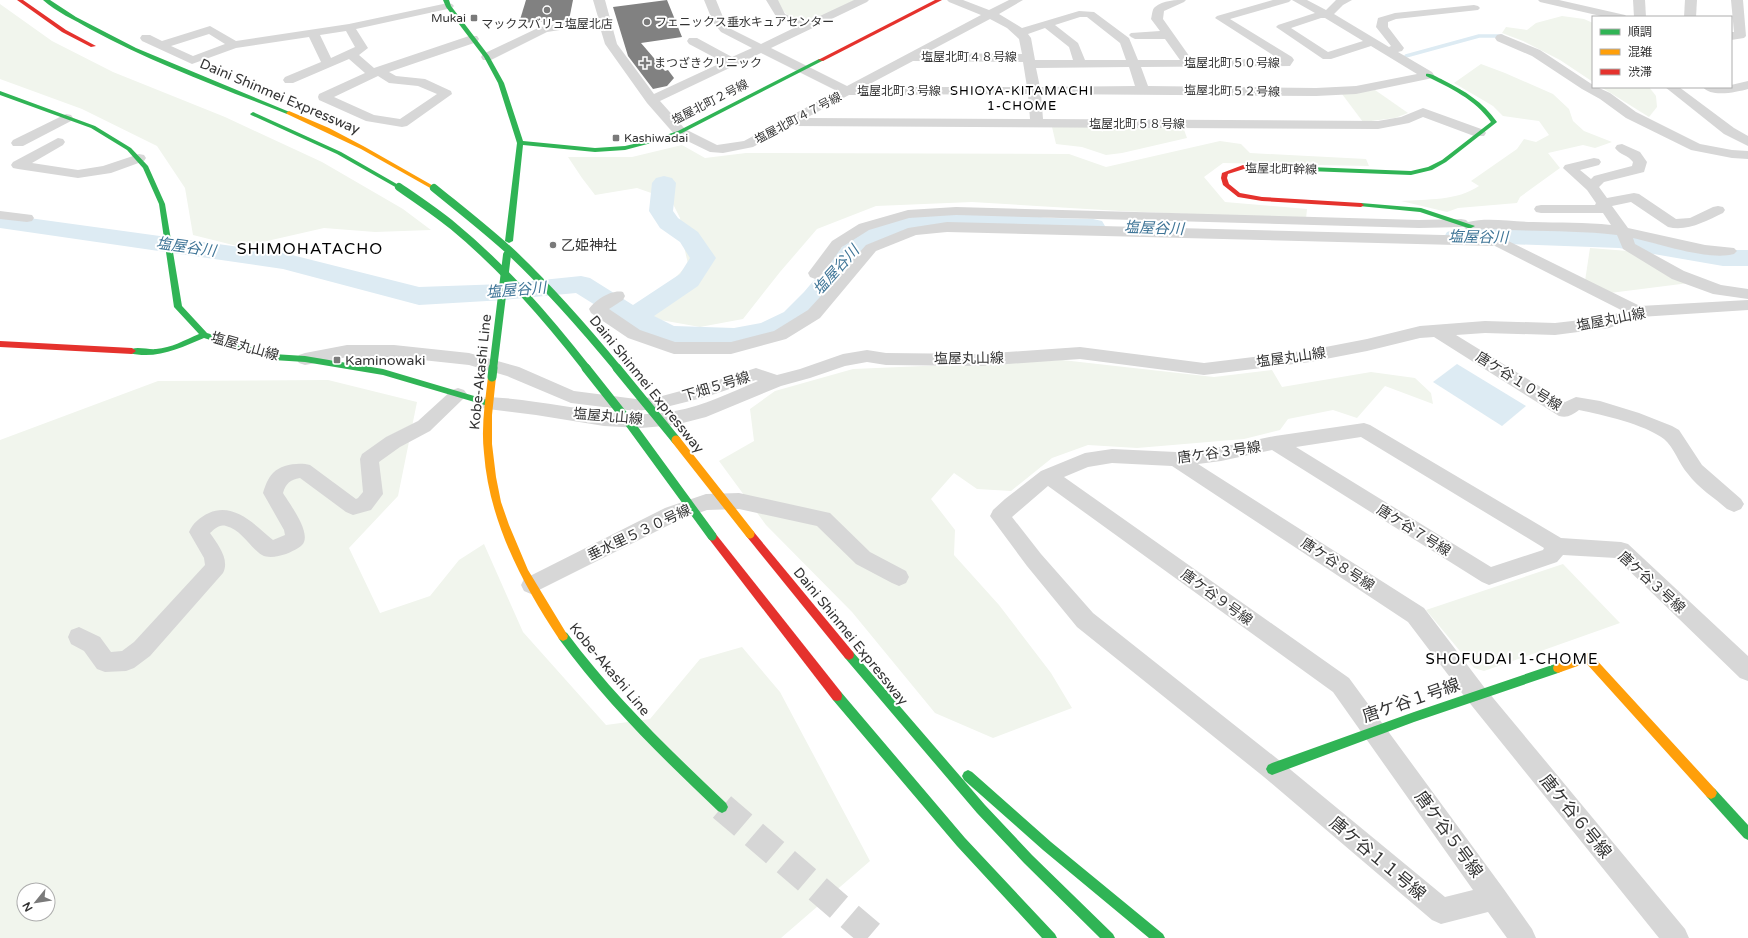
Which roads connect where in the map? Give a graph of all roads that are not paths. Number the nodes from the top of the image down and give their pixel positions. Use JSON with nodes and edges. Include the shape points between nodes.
{"nodes":[{"id":1,"x":20,"y":0,"type":"edge"},
{"id":2,"x":46,"y":0,"type":"edge"},
{"id":3,"x":599,"y":0,"type":"edge"},
{"id":4,"x":710,"y":0,"type":"edge"},
{"id":5,"x":772,"y":0,"type":"edge"},
{"id":6,"x":864,"y":0,"type":"edge"},
{"id":7,"x":940,"y":0,"type":"edge"},
{"id":8,"x":953,"y":0,"type":"edge"},
{"id":9,"x":1017,"y":0,"type":"edge"},
{"id":10,"x":1180,"y":0,"type":"edge"},
{"id":11,"x":1285,"y":0,"type":"edge"},
{"id":12,"x":1298,"y":0,"type":"edge"},
{"id":13,"x":1346,"y":0,"type":"edge"},
{"id":14,"x":1544,"y":0,"type":"edge"},
{"id":15,"x":1639,"y":0,"type":"edge"},
{"id":16,"x":1691,"y":0,"type":"edge"},
{"id":17,"x":1737,"y":0,"type":"edge"},
{"id":18,"x":66,"y":1,"type":"dead end"},
{"id":19,"x":447,"y":3,"type":"edge"},
{"id":20,"x":1588,"y":5,"type":"edge"},
{"id":21,"x":1474,"y":8,"type":"dead end"},
{"id":22,"x":989,"y":15,"type":"junction"},
{"id":23,"x":1327,"y":15,"type":"junction"},
{"id":24,"x":1618,"y":16,"type":"edge"},
{"id":25,"x":1640,"y":16,"type":"edge"},
{"id":26,"x":1690,"y":16,"type":"edge"},
{"id":27,"x":604,"y":20,"type":"junction"},
{"id":28,"x":1047,"y":24,"type":"junction"},
{"id":29,"x":348,"y":27,"type":"junction"},
{"id":30,"x":805,"y":27,"type":"junction"},
{"id":31,"x":1021,"y":32,"type":"junction"},
{"id":32,"x":313,"y":33,"type":"junction"},
{"id":33,"x":1134,"y":35,"type":"dead end"},
{"id":34,"x":1168,"y":35,"type":"junction"},
{"id":35,"x":1732,"y":36,"type":"edge"},
{"id":36,"x":146,"y":38,"type":"dead end"},
{"id":37,"x":1501,"y":38,"type":"dead end"},
{"id":38,"x":473,"y":39,"type":"junction"},
{"id":39,"x":693,"y":41,"type":"dead end"},
{"id":40,"x":1372,"y":42,"type":"junction"},
{"id":41,"x":161,"y":45,"type":"junction"},
{"id":42,"x":234,"y":45,"type":"junction"},
{"id":43,"x":761,"y":48,"type":"junction"},
{"id":44,"x":103,"y":51,"type":"dead end"},
{"id":45,"x":1388,"y":52,"type":"junction"},
{"id":46,"x":351,"y":54,"type":"junction"},
{"id":47,"x":152,"y":57,"type":"junction"},
{"id":48,"x":911,"y":57,"type":"junction"},
{"id":49,"x":487,"y":58,"type":"junction"},
{"id":50,"x":1028,"y":61,"type":"junction"},
{"id":51,"x":732,"y":62,"type":"junction"},
{"id":52,"x":328,"y":63,"type":"junction"},
{"id":53,"x":1134,"y":63,"type":"junction"},
{"id":54,"x":1188,"y":63,"type":"junction"},
{"id":55,"x":1266,"y":63,"type":"junction"},
{"id":56,"x":1080,"y":64,"type":"junction"},
{"id":57,"x":802,"y":69,"type":"junction"},
{"id":58,"x":380,"y":72,"type":"junction"},
{"id":59,"x":1428,"y":75,"type":"junction"},
{"id":60,"x":289,"y":80,"type":"dead end"},
{"id":61,"x":1748,"y":85,"type":"edge"},
{"id":62,"x":1672,"y":88,"type":"edge"},
{"id":63,"x":1711,"y":88,"type":"edge"},
{"id":64,"x":1143,"y":90,"type":"junction"},
{"id":65,"x":847,"y":91,"type":"junction"},
{"id":66,"x":1034,"y":91,"type":"junction"},
{"id":67,"x":1283,"y":92,"type":"junction"},
{"id":68,"x":2,"y":96,"type":"edge"},
{"id":69,"x":652,"y":100,"type":"junction"},
{"id":70,"x":245,"y":111,"type":"dead end"},
{"id":71,"x":66,"y":118,"type":"junction"},
{"id":72,"x":789,"y":122,"type":"junction"},
{"id":73,"x":1037,"y":124,"type":"junction"},
{"id":74,"x":680,"y":132,"type":"junction"},
{"id":75,"x":1479,"y":133,"type":"junction"},
{"id":76,"x":58,"y":142,"type":"dead end"},
{"id":77,"x":1748,"y":142,"type":"edge"},
{"id":78,"x":18,"y":143,"type":"dead end"},
{"id":79,"x":520,"y":143,"type":"junction"},
{"id":80,"x":1622,"y":148,"type":"dead end"},
{"id":81,"x":1748,"y":155,"type":"edge"},
{"id":82,"x":139,"y":158,"type":"junction"},
{"id":83,"x":1594,"y":162,"type":"dead end"},
{"id":84,"x":1592,"y":187,"type":"junction"},
{"id":85,"x":1604,"y":206,"type":"junction"},
{"id":86,"x":1541,"y":209,"type":"dead end"},
{"id":87,"x":1718,"y":210,"type":"dead end"},
{"id":88,"x":0,"y":215,"type":"edge"},
{"id":89,"x":27,"y":218,"type":"dead end"},
{"id":90,"x":1466,"y":225,"type":"junction"},
{"id":91,"x":1625,"y":237,"type":"junction"},
{"id":92,"x":1498,"y":242,"type":"junction"},
{"id":93,"x":1729,"y":251,"type":"dead end"},
{"id":94,"x":841,"y":283,"type":"junction"},
{"id":95,"x":1748,"y":294,"type":"edge"},
{"id":96,"x":617,"y":296,"type":"dead end"},
{"id":97,"x":1748,"y":305,"type":"edge"},
{"id":98,"x":1638,"y":312,"type":"junction"},
{"id":99,"x":1438,"y":331,"type":"junction"},
{"id":100,"x":204,"y":334,"type":"junction"},
{"id":101,"x":0,"y":344,"type":"edge"},
{"id":102,"x":304,"y":359,"type":"junction"},
{"id":103,"x":776,"y":381,"type":"junction"},
{"id":104,"x":458,"y":394,"type":"junction"},
{"id":105,"x":488,"y":403,"type":"junction"},
{"id":106,"x":1275,"y":443,"type":"junction"},
{"id":107,"x":1176,"y":459,"type":"junction"},
{"id":108,"x":1048,"y":476,"type":"junction"},
{"id":109,"x":1734,"y":504,"type":"dead end"},
{"id":110,"x":1558,"y":546,"type":"junction"},
{"id":111,"x":899,"y":577,"type":"dead end"},
{"id":112,"x":531,"y":586,"type":"junction"},
{"id":113,"x":79,"y":637,"type":"dead end"},
{"id":114,"x":854,"y":662,"type":"junction"},
{"id":115,"x":1748,"y":672,"type":"edge"},
{"id":116,"x":1476,"y":694,"type":"junction"},
{"id":117,"x":1374,"y":730,"type":"junction"},
{"id":118,"x":890,"y":761,"type":"junction"},
{"id":119,"x":1272,"y":769,"type":"junction"},
{"id":120,"x":722,"y":807,"type":"tunnel mouth"},
{"id":121,"x":1748,"y":834,"type":"edge"},
{"id":122,"x":972,"y":867,"type":"dead end"},
{"id":123,"x":1494,"y":897,"type":"junction"},
{"id":124,"x":1051,"y":938,"type":"edge"},
{"id":125,"x":1109,"y":938,"type":"edge"},
{"id":126,"x":1159,"y":938,"type":"edge"},
{"id":127,"x":1523,"y":938,"type":"edge"},
{"id":128,"x":1676,"y":938,"type":"edge"}],
"edges":[{"from":1,"to":44,"type":"main road","via":[[64,31]]},
{"from":2,"to":47,"type":"main road","name":"Daini Shinmei Expressway","via":[[99,33]]},
{"from":3,"to":27,"type":"street"},
{"from":4,"to":43,"type":"street","name":"塩屋北町３号線","via":[[725,30]]},
{"from":5,"to":30,"type":"street","via":[[781,16]]},
{"from":6,"to":30,"type":"street"},
{"from":7,"to":57,"type":"main road","name":"塩屋北町２号線"},
{"from":8,"to":22,"type":"street"},
{"from":9,"to":22,"type":"street","name":"塩屋北町４７号線"},
{"from":10,"to":34,"type":"street","via":[[1159,9],[1157,19]]},
{"from":11,"to":55,"type":"street","name":"塩屋北町５０号線","via":[[1221,18],[1288,60],[1286,64]]},
{"from":12,"to":23,"type":"street","name":"塩屋北町幹線"},
{"from":13,"to":23,"type":"street"},
{"from":14,"to":20,"type":"street"},
{"from":15,"to":25,"type":"street"},
{"from":16,"to":26,"type":"street"},
{"from":17,"to":35,"type":"street","via":[[1740,36]]},
{"from":18,"to":47,"type":"main road","via":[[90,20]]},
{"from":19,"to":29,"type":"street"},
{"from":19,"to":38,"type":"main road","name":"Kobe-Akashi Line"},
{"from":20,"to":24,"type":"street"},
{"from":21,"to":45,"type":"street","via":[[1394,16],[1382,20],[1382,27],[1398,48]]},
{"from":22,"to":31,"type":"street"},
{"from":22,"to":48,"type":"street","name":"塩屋北町４７号線"},
{"from":23,"to":40,"type":"street","name":"塩屋北町幹線"},
{"from":23,"to":40,"type":"street","via":[[1282,27],[1327,56]]},
{"from":27,"to":49,"type":"street","via":[[544,29]]},
{"from":27,"to":69,"type":"street","via":[[611,44]]},
{"from":28,"to":31,"type":"street"},
{"from":28,"to":53,"type":"street","via":[[1079,14],[1090,14],[1125,41]]},
{"from":28,"to":56,"type":"street","via":[[1074,46]]},
{"from":29,"to":32,"type":"street"},
{"from":29,"to":46,"type":"street","via":[[362,48]]},
{"from":30,"to":43,"type":"street"},
{"from":31,"to":50,"type":"street"},
{"from":32,"to":42,"type":"street"},
{"from":32,"to":52,"type":"street"},
{"from":33,"to":34,"type":"street"},
{"from":34,"to":54,"type":"street"},
{"from":36,"to":41,"type":"street"},
{"from":37,"to":81,"type":"street","via":[[1536,53],[1631,115],[1696,147]]},
{"from":38,"to":49,"type":"main road","name":"Kobe-Akashi Line"},
{"from":38,"to":58,"type":"street"},
{"from":39,"to":51,"type":"street"},
{"from":40,"to":45,"type":"street","name":"塩屋北町幹線"},
{"from":41,"to":42,"type":"street","via":[[192,60]]},
{"from":41,"to":42,"type":"street","via":[[210,30]]},
{"from":43,"to":51,"type":"street"},
{"from":43,"to":57,"type":"street","name":"塩屋北町３号線"},
{"from":45,"to":59,"type":"street","name":"塩屋北町幹線"},
{"from":46,"to":52,"type":"street"},
{"from":46,"to":58,"type":"street","via":[[370,72]]},
{"from":47,"to":114,"type":"main road","name":"Daini Shinmei Expressway","bridge":true,"via":[[328,129],[386,159],[434,188],[496,237],[554,295],[621,372]]},
{"from":48,"to":50,"type":"street","name":"塩屋北町４８号線"},
{"from":48,"to":65,"type":"street","name":"塩屋北町４７号線"},
{"from":49,"to":79,"type":"main road","name":"Kobe-Akashi Line","via":[[501,83]]},
{"from":50,"to":56,"type":"street","name":"塩屋北町５０号線"},
{"from":50,"to":66,"type":"street"},
{"from":51,"to":69,"type":"street"},
{"from":52,"to":60,"type":"street"},
{"from":53,"to":54,"type":"street","name":"塩屋北町５０号線"},
{"from":53,"to":56,"type":"street","name":"塩屋北町５０号線"},
{"from":53,"to":64,"type":"street"},
{"from":54,"to":55,"type":"street","name":"塩屋北町５０号線"},
{"from":55,"to":67,"type":"street"},
{"from":57,"to":65,"type":"street","name":"塩屋北町３号線"},
{"from":57,"to":74,"type":"main road","name":"塩屋北町２号線"},
{"from":58,"to":58,"type":"street","via":[[324,97],[372,118],[402,123],[446,94],[421,82],[393,80]]},
{"from":59,"to":67,"type":"street","name":"塩屋北町５２号線","via":[[1356,90]]},
{"from":59,"to":75,"type":"main road","name":"塩屋北町幹線","via":[[1480,104],[1491,114],[1494,122]]},
{"from":61,"to":63,"type":"street","via":[[1715,90]]},
{"from":62,"to":77,"type":"street"},
{"from":64,"to":66,"type":"street","name":"塩屋北町５２号線"},
{"from":64,"to":67,"type":"street","name":"塩屋北町５２号線"},
{"from":65,"to":66,"type":"street","name":"塩屋北町３号線"},
{"from":65,"to":72,"type":"street","name":"塩屋北町４７号線"},
{"from":66,"to":73,"type":"street"},
{"from":68,"to":71,"type":"main road","name":"塩屋丸山線"},
{"from":69,"to":74,"type":"street"},
{"from":70,"to":118,"type":"main road","name":"Daini Shinmei Expressway","bridge":true,"via":[[334,150],[399,187],[451,224],[479,249],[532,304],[598,383],[712,536]]},
{"from":71,"to":78,"type":"street"},
{"from":71,"to":82,"type":"main road","name":"塩屋丸山線","via":[[107,135]]},
{"from":72,"to":73,"type":"street","name":"塩屋北町５８号線"},
{"from":72,"to":74,"type":"street","name":"塩屋北町４７号線","via":[[748,144],[723,149],[715,149]]},
{"from":73,"to":75,"type":"street","name":"塩屋北町５８号線","via":[[1378,125],[1404,120],[1423,112]]},
{"from":74,"to":79,"type":"main road","name":"塩屋北町２号線","via":[[644,144],[604,150]]},
{"from":75,"to":90,"type":"main road","name":"塩屋北町幹線","via":[[1444,161],[1430,169],[1411,173],[1243,167],[1225,173],[1224,178],[1226,185],[1238,195],[1262,199],[1421,210]]},
{"from":76,"to":82,"type":"street","via":[[18,165],[78,174],[106,170]]},
{"from":79,"to":105,"type":"main road","name":"Kobe-Akashi Line","bridge":true},
{"from":80,"to":84,"type":"street","via":[[1636,155],[1640,162],[1639,170],[1599,180]]},
{"from":82,"to":100,"type":"main road","name":"塩屋丸山線","via":[[146,167],[162,204],[178,307]]},
{"from":83,"to":84,"type":"street","via":[[1570,168]]},
{"from":84,"to":85,"type":"street"},
{"from":85,"to":86,"type":"street"},
{"from":85,"to":87,"type":"street","via":[[1634,197],[1673,224],[1693,222]]},
{"from":85,"to":91,"type":"street"},
{"from":88,"to":89,"type":"street"},
{"from":90,"to":91,"type":"street","via":[[1589,227]]},
{"from":90,"to":92,"type":"street","name":"塩屋北町幹線"},
{"from":90,"to":94,"type":"street","via":[[956,211],[908,214],[864,227],[837,244],[816,273]]},
{"from":91,"to":93,"type":"street","via":[[1676,237],[1705,250]]},
{"from":91,"to":95,"type":"street","via":[[1678,275],[1719,290]]},
{"from":92,"to":94,"type":"street","via":[[948,228],[913,231],[872,248]]},
{"from":92,"to":98,"type":"street","name":"塩屋北町幹線"},
{"from":94,"to":96,"type":"street","via":[[814,314],[780,335],[731,348],[674,348],[634,334],[597,309]]},
{"from":97,"to":98,"type":"street","name":"塩屋丸山線"},
{"from":98,"to":99,"type":"street","name":"塩屋丸山線","via":[[1609,322],[1555,329],[1485,327]]},
{"from":99,"to":103,"type":"street","name":"塩屋丸山線","via":[[1420,332],[1310,356],[1204,369],[1080,353],[979,360],[886,359],[867,356],[843,360]]},
{"from":99,"to":109,"type":"street","name":"唐ケ谷１０号線","via":[[1565,411],[1576,403],[1595,406],[1623,413],[1672,435],[1695,470]]},
{"from":100,"to":101,"type":"main road","name":"塩屋丸山線","via":[[169,350],[155,352]]},
{"from":100,"to":102,"type":"main road","name":"塩屋丸山線","via":[[273,357]]},
{"from":102,"to":103,"type":"street","name":"下畑５号線","via":[[347,351],[394,351],[469,359],[513,371],[571,397],[636,405],[662,402],[706,391],[756,374]]},
{"from":102,"to":104,"type":"main road","name":"塩屋丸山線","via":[[383,372]]},
{"from":103,"to":105,"type":"street","name":"塩屋丸山線","via":[[706,410],[675,418],[642,421],[604,419]]},
{"from":104,"to":105,"type":"main road","name":"塩屋丸山線"},
{"from":104,"to":113,"type":"street","via":[[424,426],[393,442],[369,459],[373,494],[364,505],[353,507],[303,470],[286,473],[276,481],[274,493],[294,529],[295,539],[281,547],[269,549],[234,520],[219,517],[206,522],[199,532],[214,557],[216,567],[142,649],[126,661],[105,662],[92,644]]},
{"from":105,"to":112,"type":"main road","name":"Kobe-Akashi Line","via":[[489,465],[495,493],[504,524]]},
{"from":106,"to":107,"type":"street","name":"唐ケ谷３号線","via":[[1221,454]]},
{"from":106,"to":110,"type":"street","name":"唐ケ谷３号線","via":[[1364,430]]},
{"from":106,"to":110,"type":"street","name":"唐ケ谷７号線","via":[[1489,576],[1550,556]]},
{"from":107,"to":108,"type":"street","name":"唐ケ谷３号線","via":[[1106,457],[1085,460]]},
{"from":107,"to":116,"type":"street","name":"唐ケ谷８号線","via":[[1416,615]]},
{"from":108,"to":117,"type":"street","name":"唐ケ谷９号線","via":[[1341,686]]},
{"from":108,"to":119,"type":"street","name":"唐ケ谷３号線","via":[[1000,516],[1085,620]]},
{"from":110,"to":115,"type":"street","name":"唐ケ谷３号線","via":[[1621,550]]},
{"from":111,"to":112,"type":"street","name":"垂水里５３０号線","via":[[863,558],[823,519],[739,502],[706,502],[672,514]]},
{"from":112,"to":120,"type":"main road","name":"Kobe-Akashi Line","via":[[570,647],[611,697]]},
{"from":114,"to":125,"type":"main road","name":"Daini Shinmei Expressway","via":[[982,811]]},
{"from":114,"to":126,"type":"main road","via":[[957,765],[1047,846]]},
{"from":116,"to":117,"type":"main road","name":"唐ケ谷１号線"},
{"from":116,"to":121,"type":"main road","name":"唐ケ谷１号線","via":[[1588,658]]},
{"from":116,"to":128,"type":"street","name":"唐ケ谷６号線"},
{"from":117,"to":119,"type":"main road","name":"唐ケ谷１号線"},
{"from":117,"to":123,"type":"street","name":"唐ケ谷５号線"},
{"from":118,"to":122,"type":"main road"},
{"from":118,"to":124,"type":"main road","name":"Daini Shinmei Expressway","via":[[957,838]]},
{"from":119,"to":123,"type":"street","name":"唐ケ谷１１号線","via":[[1441,911]]},
{"from":123,"to":127,"type":"street","name":"唐ケ谷５号線"}]}
